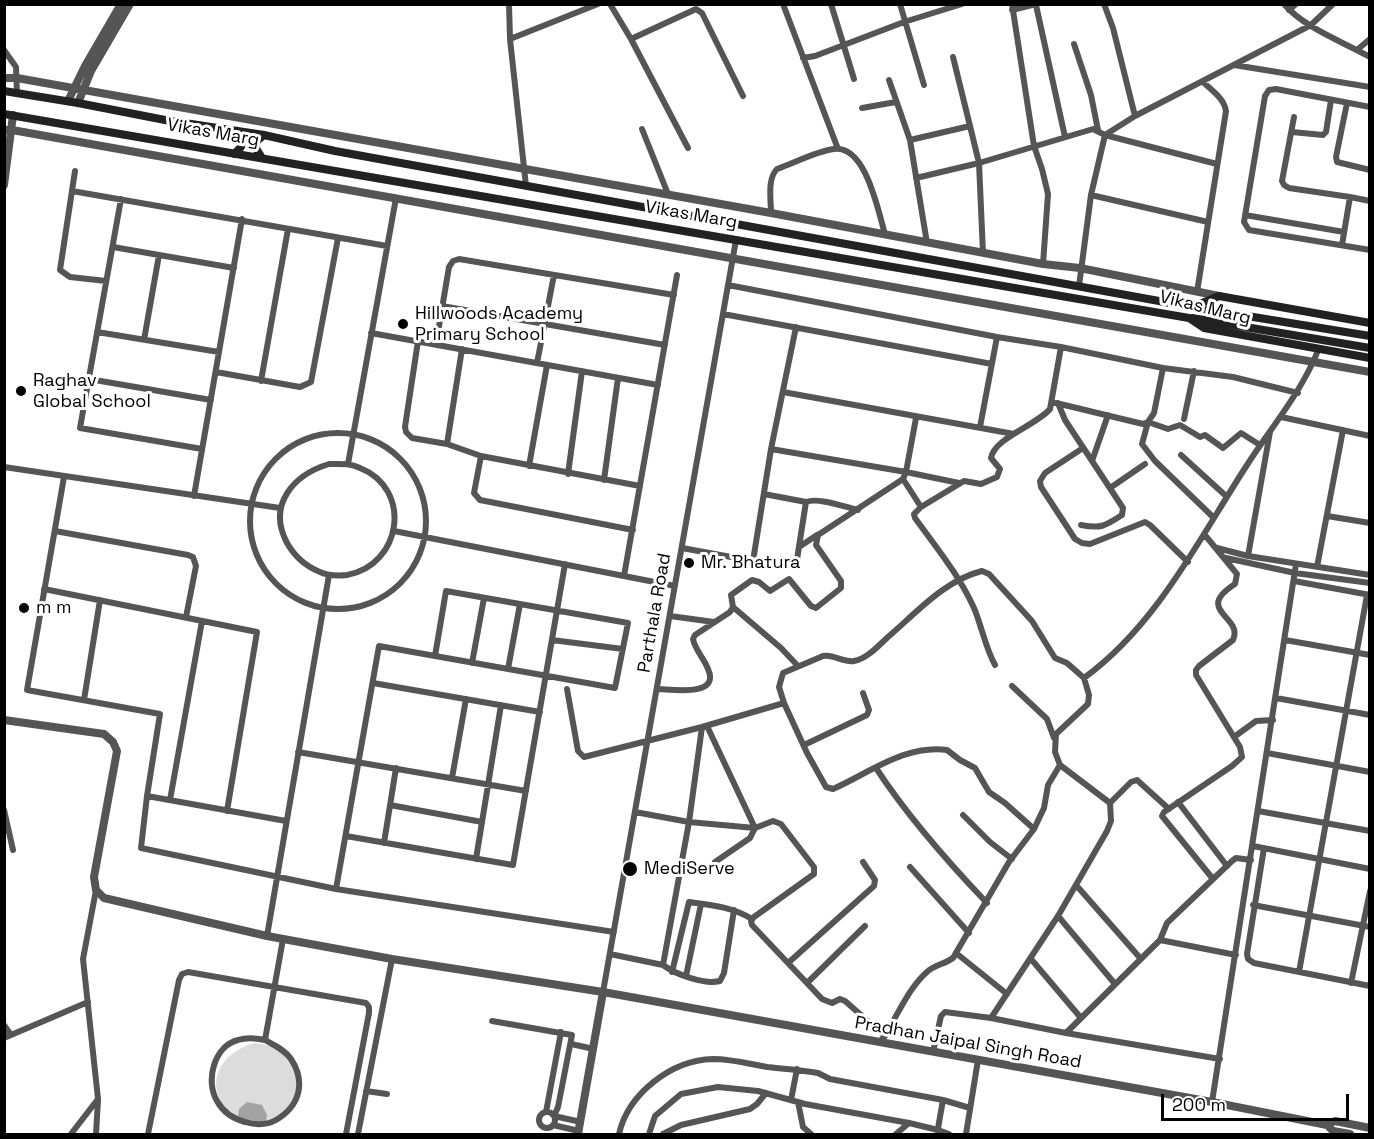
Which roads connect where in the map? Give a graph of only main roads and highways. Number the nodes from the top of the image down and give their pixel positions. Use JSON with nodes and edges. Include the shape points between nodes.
{"nodes":[{"id":1,"x":4,"y":91,"type":"edge"},
{"id":2,"x":9,"y":114,"type":"edge"},
{"id":3,"x":237,"y":131,"type":"junction"},
{"id":4,"x":264,"y":135,"type":"junction"},
{"id":5,"x":234,"y":154,"type":"junction"},
{"id":6,"x":263,"y":159,"type":"junction"},
{"id":7,"x":1192,"y":307,"type":"junction"},
{"id":8,"x":1189,"y":318,"type":"junction"},
{"id":9,"x":1368,"y":321,"type":"edge"},
{"id":10,"x":1370,"y":336,"type":"edge"},
{"id":11,"x":1370,"y":348,"type":"edge"},
{"id":12,"x":1370,"y":358,"type":"edge"}],
"edges":[{"from":1,"to":3,"type":"main road","name":"Vikas Marg"},
{"from":2,"to":5,"type":"main road","name":"Vikas Marg"},
{"from":3,"to":4,"type":"main road","name":"Vikas Marg"},
{"from":3,"to":5,"type":"main road","via":[[242,142]]},
{"from":4,"to":6,"type":"main road","via":[[255,147]]},
{"from":4,"to":7,"type":"main road","name":"Vikas Marg"},
{"from":5,"to":6,"type":"main road","name":"Vikas Marg"},
{"from":6,"to":8,"type":"main road","name":"Vikas Marg"},
{"from":7,"to":9,"type":"main road","via":[[1219,296]]},
{"from":7,"to":10,"type":"main road","name":"Vikas Marg"},
{"from":8,"to":11,"type":"main road"},
{"from":8,"to":12,"type":"main road","name":"Vikas Marg","via":[[1204,328]]}]}
